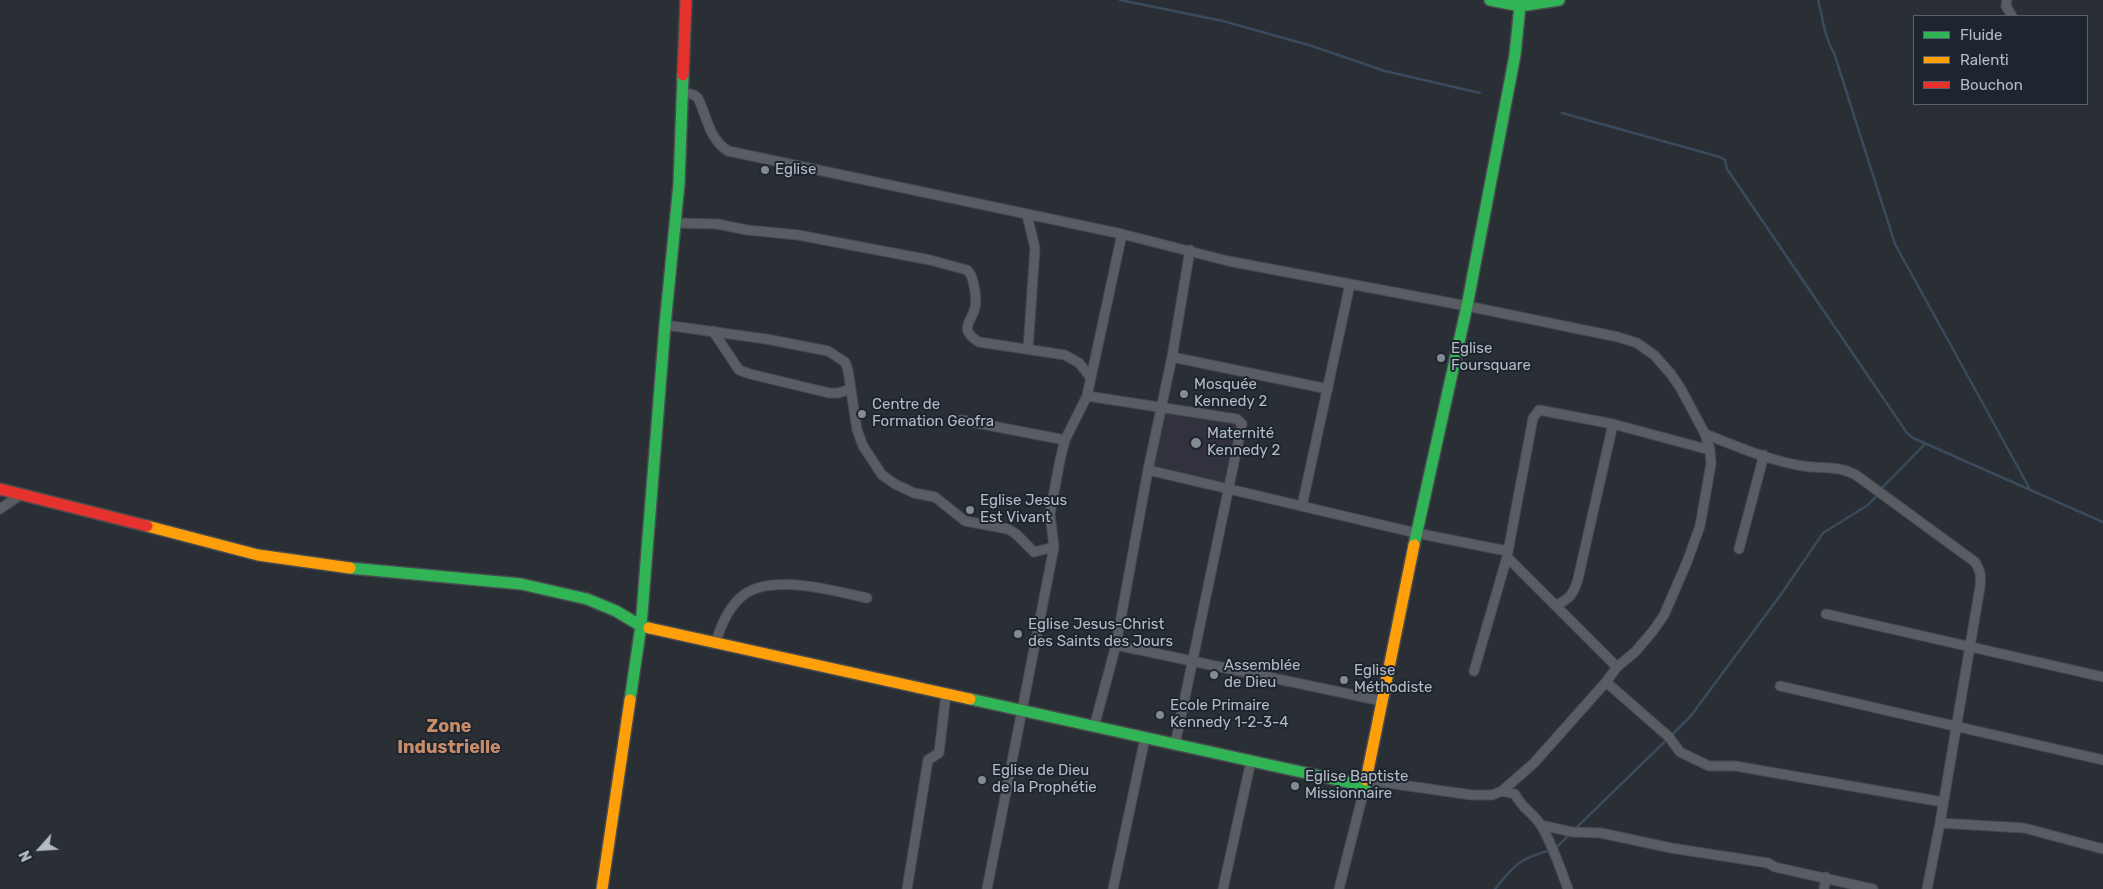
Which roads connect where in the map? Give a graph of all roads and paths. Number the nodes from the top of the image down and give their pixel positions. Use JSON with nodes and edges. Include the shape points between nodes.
{"nodes":[{"id":1,"x":686,"y":0,"type":"edge"},
{"id":2,"x":1490,"y":0,"type":"edge"},
{"id":3,"x":1559,"y":0,"type":"edge"},
{"id":4,"x":2007,"y":0,"type":"edge"},
{"id":5,"x":1521,"y":3,"type":"edge"},
{"id":6,"x":2011,"y":15,"type":"edge"},
{"id":7,"x":682,"y":92,"type":"junction"},
{"id":8,"x":1027,"y":215,"type":"junction"},
{"id":9,"x":676,"y":223,"type":"junction"},
{"id":10,"x":1122,"y":234,"type":"junction"},
{"id":11,"x":1190,"y":250,"type":"junction"},
{"id":12,"x":1350,"y":284,"type":"junction"},
{"id":13,"x":1467,"y":306,"type":"junction"},
{"id":14,"x":665,"y":325,"type":"junction"},
{"id":15,"x":713,"y":331,"type":"junction"},
{"id":16,"x":1028,"y":350,"type":"junction"},
{"id":17,"x":1172,"y":356,"type":"junction"},
{"id":18,"x":1091,"y":378,"type":"junction"},
{"id":19,"x":851,"y":389,"type":"junction"},
{"id":20,"x":1328,"y":389,"type":"junction"},
{"id":21,"x":1087,"y":396,"type":"junction"},
{"id":22,"x":1162,"y":407,"type":"junction"},
{"id":23,"x":961,"y":420,"type":"dead end"},
{"id":24,"x":1613,"y":424,"type":"junction"},
{"id":25,"x":1705,"y":434,"type":"junction"},
{"id":26,"x":1065,"y":440,"type":"junction"},
{"id":27,"x":1710,"y":450,"type":"junction"},
{"id":28,"x":1764,"y":455,"type":"junction"},
{"id":29,"x":1148,"y":470,"type":"junction"},
{"id":30,"x":0,"y":489,"type":"edge"},
{"id":31,"x":1227,"y":489,"type":"junction"},
{"id":32,"x":22,"y":494,"type":"junction"},
{"id":33,"x":1302,"y":506,"type":"junction"},
{"id":34,"x":0,"y":509,"type":"edge"},
{"id":35,"x":1416,"y":533,"type":"junction"},
{"id":36,"x":1054,"y":547,"type":"junction"},
{"id":37,"x":1739,"y":549,"type":"dead end"},
{"id":38,"x":1507,"y":554,"type":"junction"},
{"id":39,"x":867,"y":598,"type":"dead end"},
{"id":40,"x":1556,"y":605,"type":"junction"},
{"id":41,"x":1826,"y":614,"type":"dead end"},
{"id":42,"x":641,"y":626,"type":"junction"},
{"id":43,"x":715,"y":644,"type":"junction"},
{"id":44,"x":1116,"y":645,"type":"junction"},
{"id":45,"x":1969,"y":646,"type":"junction"},
{"id":46,"x":1192,"y":661,"type":"junction"},
{"id":47,"x":1617,"y":667,"type":"junction"},
{"id":48,"x":1474,"y":671,"type":"dead end"},
{"id":49,"x":2103,"y":677,"type":"edge"},
{"id":50,"x":1606,"y":682,"type":"junction"},
{"id":51,"x":1780,"y":686,"type":"dead end"},
{"id":52,"x":946,"y":694,"type":"junction"},
{"id":53,"x":1382,"y":701,"type":"junction"},
{"id":54,"x":1021,"y":712,"type":"junction"},
{"id":55,"x":1956,"y":726,"type":"junction"},
{"id":56,"x":1094,"y":728,"type":"junction"},
{"id":57,"x":1144,"y":738,"type":"junction"},
{"id":58,"x":1174,"y":745,"type":"junction"},
{"id":59,"x":2103,"y":760,"type":"edge"},
{"id":60,"x":1251,"y":761,"type":"junction"},
{"id":61,"x":1365,"y":783,"type":"junction"},
{"id":62,"x":1502,"y":791,"type":"junction"},
{"id":63,"x":1943,"y":802,"type":"junction"},
{"id":64,"x":1940,"y":823,"type":"junction"},
{"id":65,"x":1541,"y":825,"type":"junction"},
{"id":66,"x":2103,"y":849,"type":"edge"},
{"id":67,"x":1826,"y":877,"type":"junction"},
{"id":68,"x":602,"y":889,"type":"edge"},
{"id":69,"x":907,"y":889,"type":"edge"},
{"id":70,"x":987,"y":889,"type":"edge"},
{"id":71,"x":1113,"y":889,"type":"edge"},
{"id":72,"x":1223,"y":889,"type":"edge"},
{"id":73,"x":1339,"y":889,"type":"edge"},
{"id":74,"x":1568,"y":889,"type":"edge"},
{"id":75,"x":1824,"y":889,"type":"edge"},
{"id":76,"x":1873,"y":889,"type":"edge"},
{"id":77,"x":1927,"y":889,"type":"edge"}],
"edges":[{"from":1,"to":7,"type":"street"},
{"from":2,"to":5,"type":"street"},
{"from":3,"to":5,"type":"street"},
{"from":4,"to":6,"type":"street","via":[[2006,6]]},
{"from":5,"to":13,"type":"street","via":[[1515,55]]},
{"from":7,"to":8,"type":"street","via":[[698,98],[713,138],[728,151]]},
{"from":7,"to":9,"type":"street"},
{"from":8,"to":10,"type":"street"},
{"from":8,"to":16,"type":"street","via":[[1035,248]]},
{"from":9,"to":14,"type":"street"},
{"from":9,"to":16,"type":"street","via":[[717,224],[798,235],[967,270],[973,276],[976,302],[968,322],[970,334],[979,342]]},
{"from":10,"to":11,"type":"street"},
{"from":10,"to":18,"type":"street"},
{"from":11,"to":12,"type":"street","via":[[1228,261]]},
{"from":11,"to":17,"type":"street"},
{"from":12,"to":13,"type":"street"},
{"from":12,"to":20,"type":"street"},
{"from":13,"to":25,"type":"street","via":[[1637,343],[1654,355],[1671,374]]},
{"from":13,"to":35,"type":"street"},
{"from":14,"to":15,"type":"street"},
{"from":14,"to":42,"type":"street"},
{"from":15,"to":19,"type":"street","via":[[739,370],[829,393]]},
{"from":15,"to":19,"type":"street","via":[[828,352],[845,362]]},
{"from":16,"to":18,"type":"street","via":[[1073,358]]},
{"from":17,"to":20,"type":"street"},
{"from":17,"to":22,"type":"street"},
{"from":18,"to":21,"type":"street"},
{"from":19,"to":36,"type":"street","via":[[857,430],[863,446],[882,475],[914,493],[935,497],[965,521],[1008,529],[1034,552]]},
{"from":20,"to":33,"type":"street"},
{"from":21,"to":22,"type":"street"},
{"from":21,"to":26,"type":"street"},
{"from":22,"to":29,"type":"street"},
{"from":22,"to":31,"type":"street","via":[[1237,419],[1242,424]]},
{"from":23,"to":26,"type":"street"},
{"from":24,"to":27,"type":"street"},
{"from":24,"to":38,"type":"street","via":[[1539,410],[1534,418]]},
{"from":24,"to":40,"type":"street","via":[[1578,579],[1568,600]]},
{"from":25,"to":27,"type":"street"},
{"from":25,"to":28,"type":"street"},
{"from":26,"to":36,"type":"street","via":[[1050,514]]},
{"from":27,"to":47,"type":"street","via":[[1711,464],[1700,526],[1674,595],[1653,631]]},
{"from":28,"to":37,"type":"street"},
{"from":28,"to":45,"type":"street","via":[[1802,466],[1845,469],[1975,562],[1981,576]]},
{"from":29,"to":31,"type":"street"},
{"from":29,"to":44,"type":"street"},
{"from":30,"to":32,"type":"street"},
{"from":31,"to":33,"type":"street"},
{"from":31,"to":46,"type":"street"},
{"from":32,"to":34,"type":"street"},
{"from":32,"to":42,"type":"street","via":[[258,555],[521,584],[587,599]]},
{"from":33,"to":35,"type":"street"},
{"from":35,"to":38,"type":"street"},
{"from":35,"to":53,"type":"street"},
{"from":36,"to":54,"type":"street"},
{"from":38,"to":40,"type":"street"},
{"from":38,"to":48,"type":"street"},
{"from":39,"to":43,"type":"street","via":[[788,584],[754,590],[743,595],[727,614]]},
{"from":40,"to":47,"type":"street"},
{"from":41,"to":45,"type":"street"},
{"from":42,"to":43,"type":"street"},
{"from":42,"to":68,"type":"street"},
{"from":43,"to":52,"type":"street"},
{"from":44,"to":46,"type":"street"},
{"from":44,"to":56,"type":"street"},
{"from":45,"to":49,"type":"street"},
{"from":45,"to":55,"type":"street"},
{"from":46,"to":53,"type":"street"},
{"from":46,"to":58,"type":"street"},
{"from":47,"to":50,"type":"street"},
{"from":50,"to":62,"type":"street","via":[[1534,763]]},
{"from":50,"to":63,"type":"street","via":[[1669,736],[1680,752],[1709,766],[1735,766]]},
{"from":51,"to":55,"type":"street"},
{"from":52,"to":54,"type":"street"},
{"from":52,"to":69,"type":"street","via":[[939,753],[928,760]]},
{"from":53,"to":61,"type":"street"},
{"from":54,"to":56,"type":"street"},
{"from":54,"to":70,"type":"street"},
{"from":55,"to":59,"type":"street"},
{"from":55,"to":63,"type":"street"},
{"from":56,"to":57,"type":"street"},
{"from":57,"to":58,"type":"street"},
{"from":57,"to":71,"type":"street"},
{"from":58,"to":60,"type":"street"},
{"from":60,"to":61,"type":"street"},
{"from":60,"to":72,"type":"street"},
{"from":61,"to":62,"type":"street","via":[[1472,795],[1492,795]]},
{"from":61,"to":73,"type":"street"},
{"from":62,"to":65,"type":"street","via":[[1514,794]]},
{"from":63,"to":64,"type":"street"},
{"from":64,"to":66,"type":"street","via":[[2024,828]]},
{"from":64,"to":77,"type":"street"},
{"from":65,"to":67,"type":"street","via":[[1768,863]]},
{"from":65,"to":74,"type":"street"},
{"from":67,"to":75,"type":"street"},
{"from":67,"to":76,"type":"street"}]}
